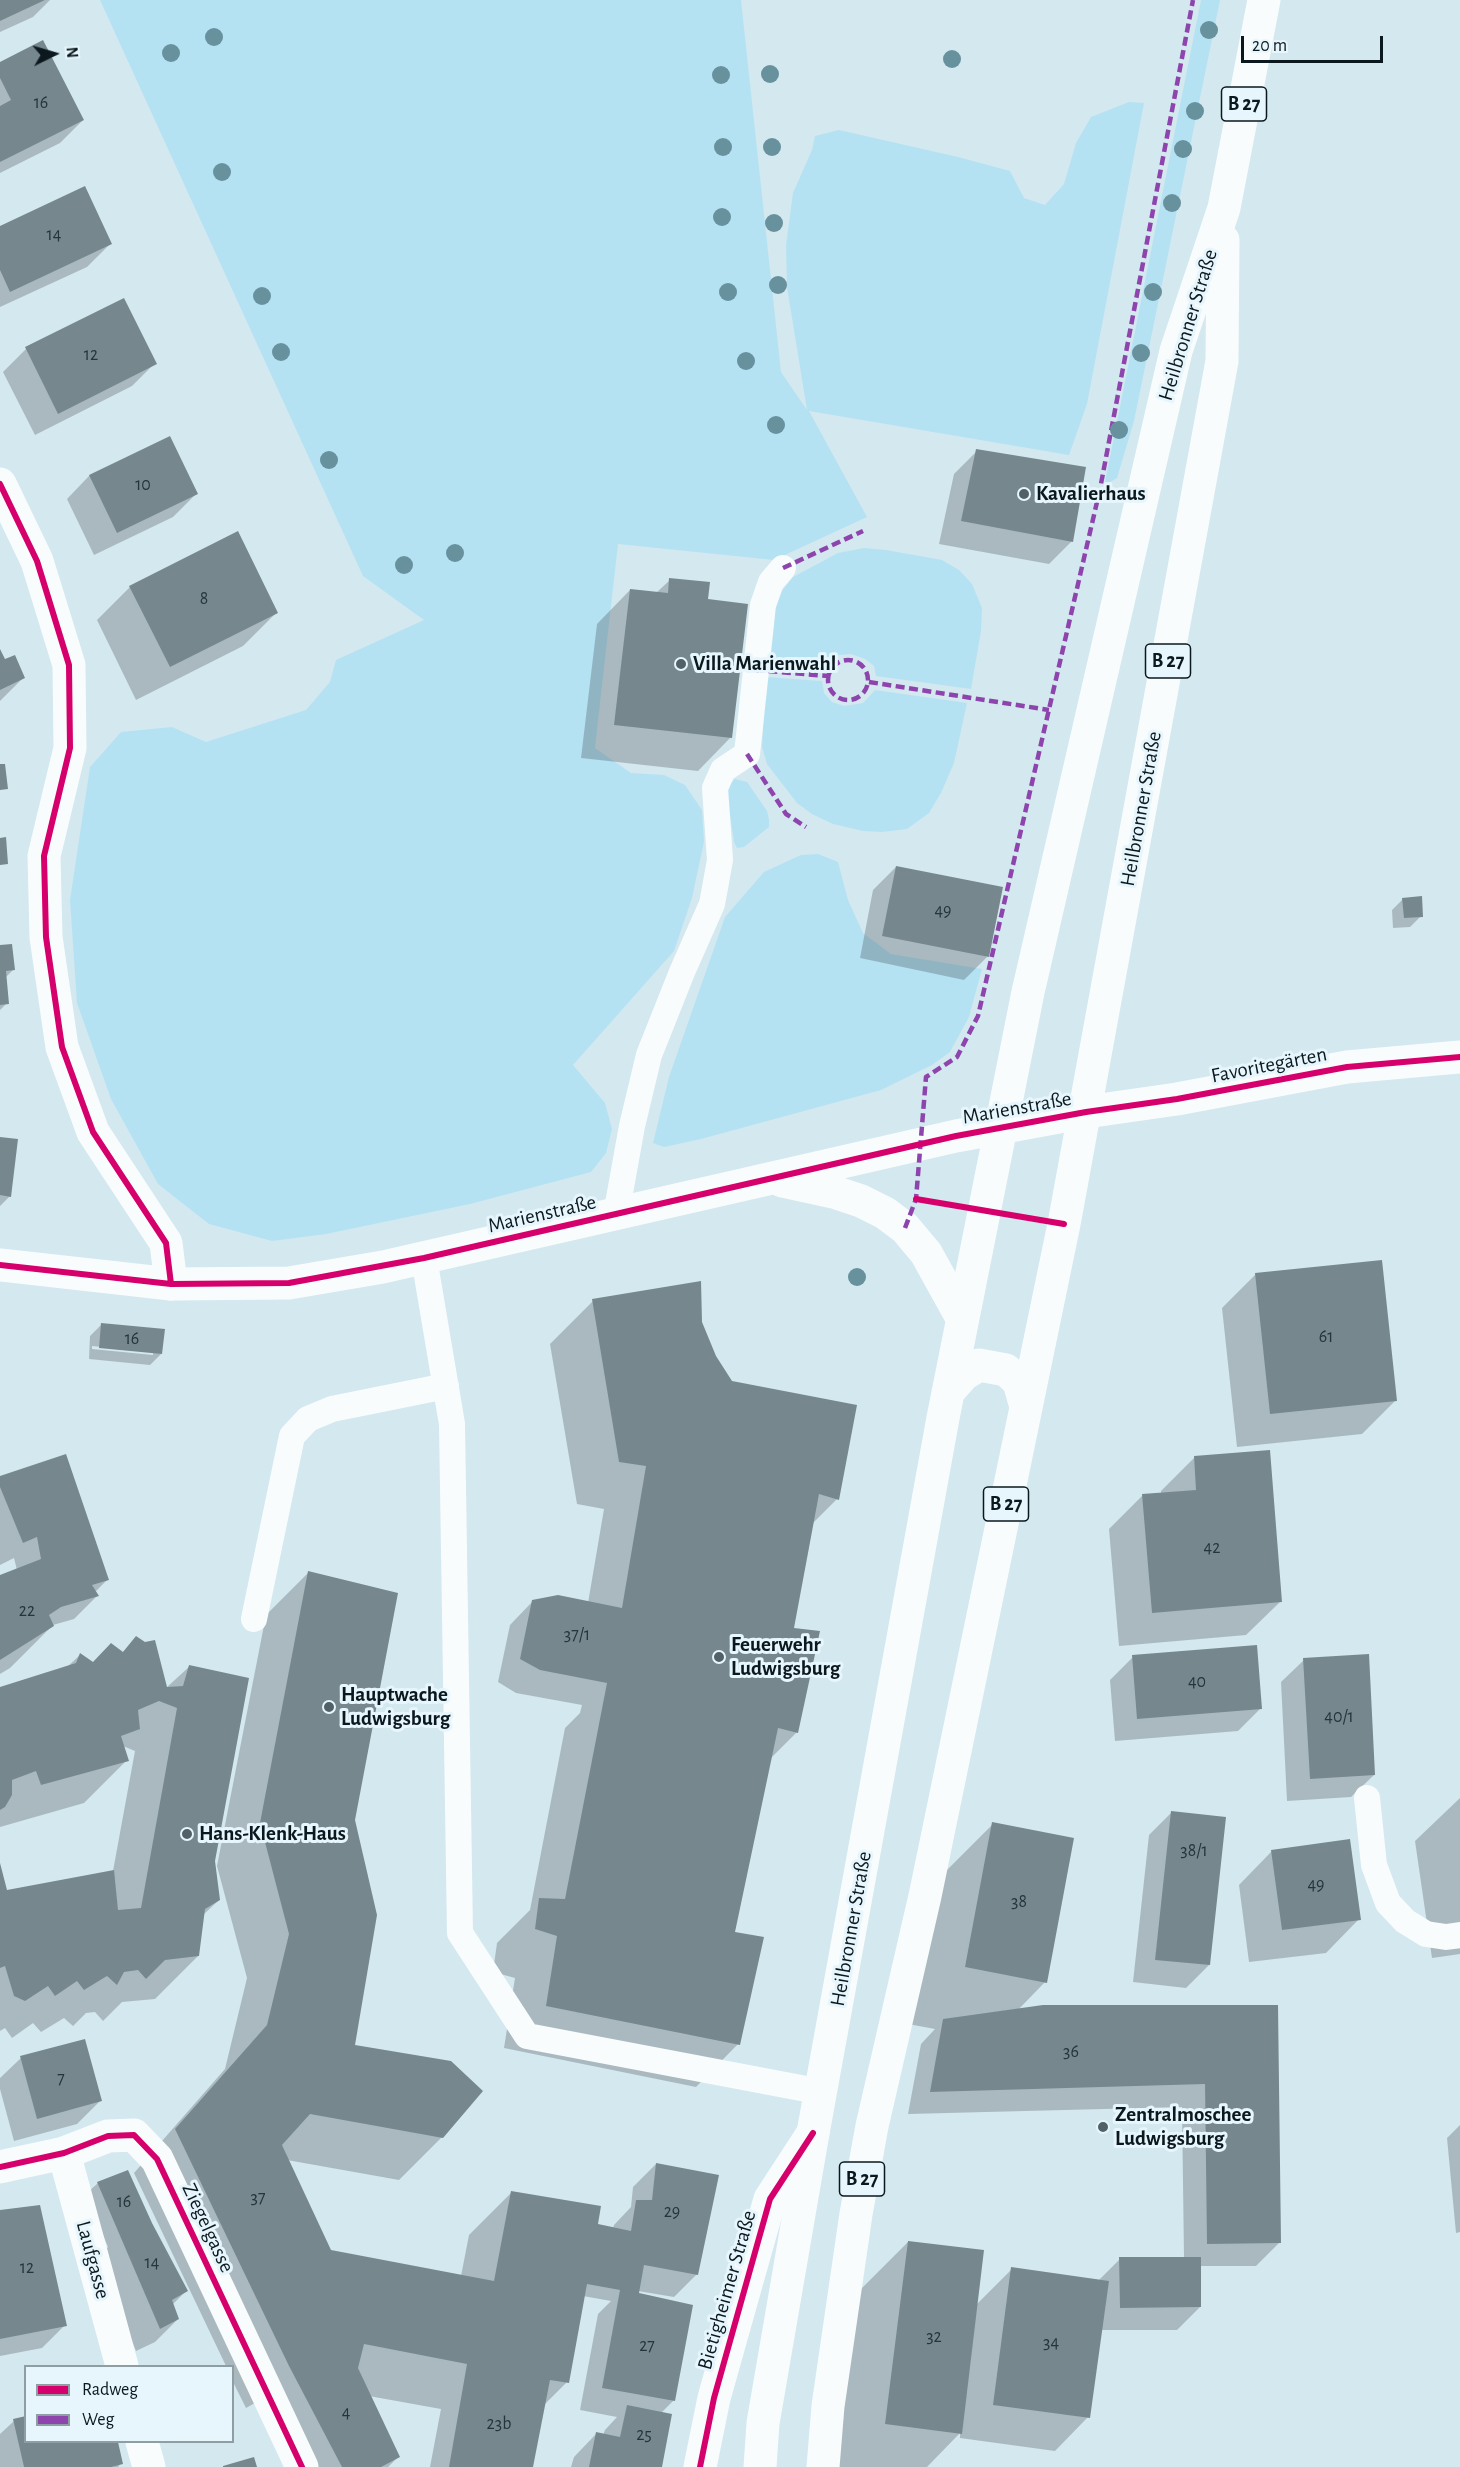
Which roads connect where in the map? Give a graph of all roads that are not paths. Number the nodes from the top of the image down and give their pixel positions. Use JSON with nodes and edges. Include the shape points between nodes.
{"nodes":[{"id":1,"x":1264,"y":0,"type":"edge"},
{"id":2,"x":1224,"y":208,"type":"junction"},
{"id":3,"x":0,"y":484,"type":"edge"},
{"id":4,"x":783,"y":568,"type":"dead end"},
{"id":5,"x":1460,"y":1058,"type":"edge"},
{"id":6,"x":1086,"y":1113,"type":"junction"},
{"id":7,"x":1001,"y":1128,"type":"junction"},
{"id":8,"x":771,"y":1179,"type":"junction"},
{"id":9,"x":616,"y":1215,"type":"junction"},
{"id":10,"x":424,"y":1258,"type":"junction"},
{"id":11,"x":0,"y":1265,"type":"edge"},
{"id":12,"x":171,"y":1284,"type":"junction"},
{"id":13,"x":963,"y":1318,"type":"junction"},
{"id":14,"x":446,"y":1386,"type":"junction"},
{"id":15,"x":948,"y":1392,"type":"junction"},
{"id":16,"x":1026,"y":1407,"type":"junction"},
{"id":17,"x":254,"y":1619,"type":"dead end"},
{"id":18,"x":1367,"y":1798,"type":"dead end"},
{"id":19,"x":1460,"y":1935,"type":"edge"},
{"id":20,"x":822,"y":2092,"type":"junction"},
{"id":21,"x":813,"y":2133,"type":"junction"},
{"id":22,"x":64,"y":2153,"type":"junction"},
{"id":23,"x":0,"y":2167,"type":"edge"},
{"id":24,"x":121,"y":2365,"type":"edge"},
{"id":25,"x":142,"y":2443,"type":"edge"},
{"id":26,"x":149,"y":2467,"type":"edge"},
{"id":27,"x":302,"y":2467,"type":"edge"},
{"id":28,"x":700,"y":2467,"type":"edge"},
{"id":29,"x":760,"y":2467,"type":"edge"},
{"id":30,"x":823,"y":2467,"type":"edge"}],
"edges":[{"from":1,"to":2,"type":"main road","name":"Heilbronner Straße","number":"B 27"},
{"from":2,"to":6,"type":"main road","name":"Heilbronner Straße","number":"B 27","via":[[1222,361]]},
{"from":2,"to":7,"type":"main road","name":"Heilbronner Straße","number":"B 27","via":[[1176,351],[1028,992]]},
{"from":3,"to":12,"type":"main road","via":[[37,561],[69,665],[70,748],[44,856],[46,937],[62,1047],[93,1132],[166,1243]]},
{"from":4,"to":9,"type":"lane","via":[[771,582],[763,605],[747,754],[723,770],[716,788],[720,860],[712,904],[649,1055]]},
{"from":5,"to":6,"type":"main road","name":"Favoritegärten","via":[[1347,1067]]},
{"from":6,"to":7,"type":"main road","name":"Marienstraße"},
{"from":6,"to":16,"type":"main road","name":"Heilbronner Straße","number":"B 27"},
{"from":7,"to":8,"type":"main road","name":"Marienstraße"},
{"from":7,"to":13,"type":"main road","name":"Heilbronner Straße","number":"B 27"},
{"from":8,"to":9,"type":"main road","name":"Marienstraße"},
{"from":8,"to":13,"type":"main road","name":"Marienstraße","via":[[837,1193],[885,1213],[905,1228],[926,1253]]},
{"from":9,"to":10,"type":"main road","name":"Marienstraße"},
{"from":10,"to":12,"type":"main road","name":"Marienstraße","via":[[289,1282]]},
{"from":10,"to":14,"type":"lane"},
{"from":11,"to":12,"type":"main road","name":"Marienstraße"},
{"from":13,"to":15,"type":"main road","name":"Heilbronner Straße","number":"B 27"},
{"from":14,"to":17,"type":"lane","via":[[332,1410],[308,1419],[292,1436]]},
{"from":14,"to":20,"type":"lane","via":[[452,1424],[460,1933],[527,2036]]},
{"from":15,"to":16,"type":"main road","via":[[964,1374],[979,1365],[1006,1370],[1019,1382]]},
{"from":15,"to":20,"type":"main road","name":"Heilbronner Straße","number":"B 27"},
{"from":16,"to":30,"type":"main road","name":"Heilbronner Straße","number":"B 27","via":[[925,1896],[872,2126],[828,2406]]},
{"from":18,"to":19,"type":"lane","via":[[1374,1865],[1388,1903],[1405,1921],[1426,1934]]},
{"from":20,"to":21,"type":"main road","name":"Heilbronner Straße","number":"B 27"},
{"from":21,"to":28,"type":"main road","name":"Bietigheimer Straße","via":[[770,2199],[714,2398]]},
{"from":21,"to":29,"type":"main road","name":"Heilbronner Straße","number":"B 27","via":[[763,2423]]},
{"from":22,"to":23,"type":"main road","name":"Ziegelgasse"},
{"from":22,"to":24,"type":"main road","name":"Laufgasse"},
{"from":22,"to":27,"type":"main road","name":"Ziegelgasse","via":[[108,2136],[134,2135],[157,2159]]},
{"from":25,"to":26,"type":"main road"}]}
